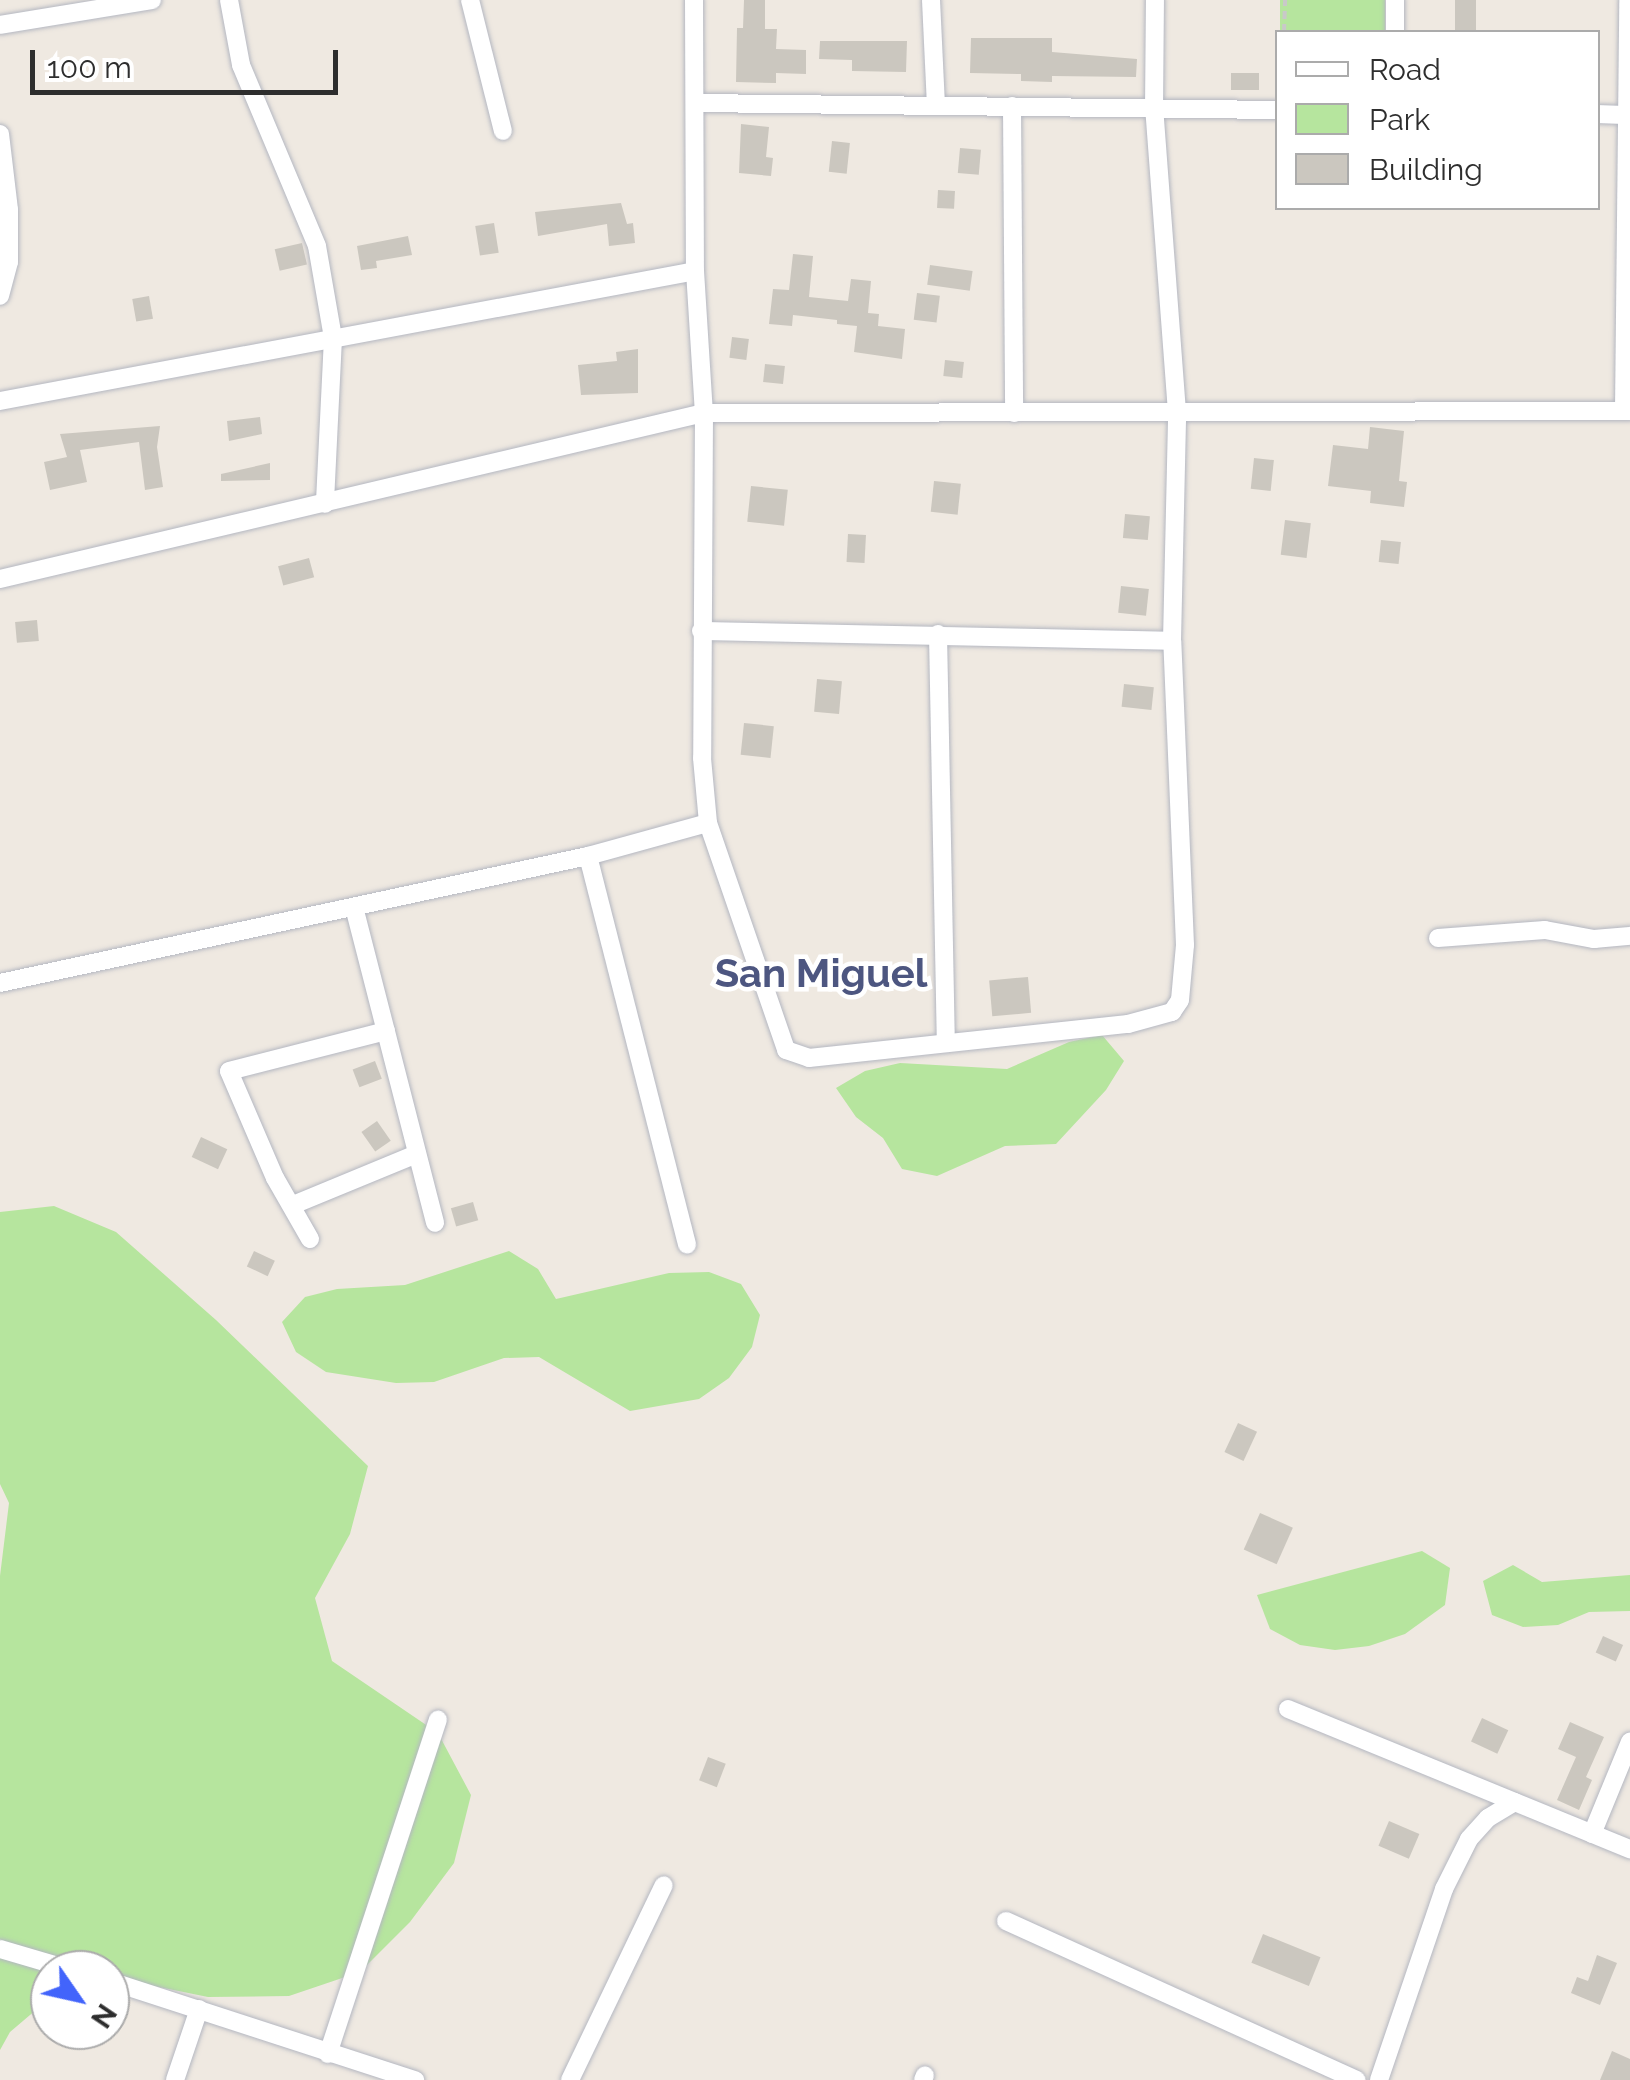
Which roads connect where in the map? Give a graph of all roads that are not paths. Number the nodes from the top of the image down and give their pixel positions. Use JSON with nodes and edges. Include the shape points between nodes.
{"nodes":[{"id":1,"x":152,"y":0,"type":"edge"},
{"id":2,"x":229,"y":0,"type":"edge"},
{"id":3,"x":470,"y":0,"type":"edge"},
{"id":4,"x":694,"y":0,"type":"edge"},
{"id":5,"x":931,"y":0,"type":"edge"},
{"id":6,"x":1155,"y":0,"type":"edge"},
{"id":7,"x":1395,"y":0,"type":"edge"},
{"id":8,"x":1628,"y":0,"type":"edge"},
{"id":9,"x":115,"y":4,"type":"edge"},
{"id":10,"x":0,"y":25,"type":"edge"},
{"id":11,"x":1395,"y":30,"type":"edge"},
{"id":12,"x":696,"y":102,"type":"junction"},
{"id":13,"x":936,"y":106,"type":"junction"},
{"id":14,"x":1012,"y":106,"type":"junction"},
{"id":15,"x":1154,"y":108,"type":"junction"},
{"id":16,"x":1275,"y":110,"type":"edge"},
{"id":17,"x":1600,"y":114,"type":"edge"},
{"id":18,"x":1629,"y":115,"type":"edge"},
{"id":19,"x":503,"y":131,"type":"dead end"},
{"id":20,"x":0,"y":134,"type":"edge"},
{"id":21,"x":695,"y":271,"type":"junction"},
{"id":22,"x":0,"y":296,"type":"edge"},
{"id":23,"x":334,"y":338,"type":"junction"},
{"id":24,"x":0,"y":401,"type":"edge"},
{"id":25,"x":1627,"y":411,"type":"edge"},
{"id":26,"x":1014,"y":412,"type":"junction"},
{"id":27,"x":1177,"y":412,"type":"junction"},
{"id":28,"x":704,"y":413,"type":"junction"},
{"id":29,"x":326,"y":504,"type":"junction"},
{"id":30,"x":0,"y":579,"type":"edge"},
{"id":31,"x":701,"y":631,"type":"junction"},
{"id":32,"x":938,"y":634,"type":"junction"},
{"id":33,"x":1172,"y":641,"type":"junction"},
{"id":34,"x":708,"y":823,"type":"junction"},
{"id":35,"x":588,"y":856,"type":"junction"},
{"id":36,"x":354,"y":907,"type":"junction"},
{"id":37,"x":1630,"y":936,"type":"edge"},
{"id":38,"x":1438,"y":938,"type":"dead end"},
{"id":39,"x":0,"y":983,"type":"edge"},
{"id":40,"x":386,"y":1031,"type":"junction"},
{"id":41,"x":946,"y":1041,"type":"junction"},
{"id":42,"x":418,"y":1154,"type":"junction"},
{"id":43,"x":293,"y":1205,"type":"junction"},
{"id":44,"x":435,"y":1222,"type":"dead end"},
{"id":45,"x":310,"y":1239,"type":"dead end"},
{"id":46,"x":687,"y":1245,"type":"dead end"},
{"id":47,"x":1288,"y":1709,"type":"dead end"},
{"id":48,"x":438,"y":1720,"type":"dead end"},
{"id":49,"x":1630,"y":1742,"type":"edge"},
{"id":50,"x":1515,"y":1802,"type":"junction"},
{"id":51,"x":1592,"y":1834,"type":"junction"},
{"id":52,"x":1630,"y":1849,"type":"edge"},
{"id":53,"x":664,"y":1885,"type":"dead end"},
{"id":54,"x":1006,"y":1920,"type":"dead end"},
{"id":55,"x":0,"y":1949,"type":"edge"},
{"id":56,"x":30,"y":1958,"type":"edge"},
{"id":57,"x":130,"y":1987,"type":"edge"},
{"id":58,"x":199,"y":2009,"type":"junction"},
{"id":59,"x":328,"y":2054,"type":"junction"},
{"id":60,"x":1324,"y":2073,"type":"edge"},
{"id":61,"x":174,"y":2080,"type":"edge"},
{"id":62,"x":415,"y":2080,"type":"edge"},
{"id":63,"x":570,"y":2080,"type":"edge"},
{"id":64,"x":1357,"y":2080,"type":"edge"},
{"id":65,"x":1379,"y":2080,"type":"edge"}],
"edges":[{"from":1,"to":9,"type":"street"},
{"from":2,"to":23,"type":"street","via":[[241,65],[317,246]]},
{"from":3,"to":19,"type":"street"},
{"from":4,"to":12,"type":"street"},
{"from":5,"to":13,"type":"street"},
{"from":6,"to":15,"type":"street"},
{"from":7,"to":11,"type":"street"},
{"from":8,"to":18,"type":"street"},
{"from":9,"to":10,"type":"street"},
{"from":12,"to":13,"type":"street"},
{"from":12,"to":21,"type":"street"},
{"from":13,"to":14,"type":"street"},
{"from":14,"to":15,"type":"street"},
{"from":14,"to":26,"type":"street"},
{"from":15,"to":16,"type":"street"},
{"from":15,"to":27,"type":"street"},
{"from":17,"to":18,"type":"street"},
{"from":18,"to":25,"type":"street"},
{"from":20,"to":22,"type":"street","via":[[10,210],[9,262]]},
{"from":21,"to":23,"type":"street"},
{"from":21,"to":28,"type":"street"},
{"from":23,"to":24,"type":"street"},
{"from":23,"to":29,"type":"street"},
{"from":25,"to":27,"type":"street"},
{"from":26,"to":27,"type":"street"},
{"from":26,"to":28,"type":"street"},
{"from":27,"to":33,"type":"street"},
{"from":28,"to":29,"type":"street"},
{"from":28,"to":31,"type":"street"},
{"from":29,"to":30,"type":"street"},
{"from":31,"to":32,"type":"street"},
{"from":31,"to":34,"type":"street"},
{"from":32,"to":33,"type":"street"},
{"from":32,"to":41,"type":"street"},
{"from":33,"to":41,"type":"street","via":[[1185,945],[1180,1000],[1172,1012],[1128,1024]]},
{"from":34,"to":35,"type":"street"},
{"from":34,"to":41,"type":"street","via":[[786,1050],[809,1058]]},
{"from":35,"to":36,"type":"street"},
{"from":35,"to":46,"type":"street"},
{"from":36,"to":39,"type":"street"},
{"from":36,"to":40,"type":"street"},
{"from":37,"to":38,"type":"street","via":[[1594,939],[1546,930]]},
{"from":40,"to":42,"type":"street"},
{"from":40,"to":43,"type":"street","via":[[229,1071]]},
{"from":42,"to":43,"type":"street"},
{"from":42,"to":44,"type":"street"},
{"from":43,"to":45,"type":"street"},
{"from":47,"to":50,"type":"street"},
{"from":48,"to":59,"type":"street"},
{"from":49,"to":51,"type":"street"},
{"from":50,"to":51,"type":"street"},
{"from":50,"to":65,"type":"street","via":[[1469,1839],[1444,1889]]},
{"from":51,"to":52,"type":"street"},
{"from":53,"to":63,"type":"street"},
{"from":54,"to":60,"type":"street"},
{"from":55,"to":56,"type":"street"},
{"from":57,"to":58,"type":"street"},
{"from":58,"to":59,"type":"street"},
{"from":58,"to":61,"type":"street"},
{"from":59,"to":62,"type":"street"},
{"from":60,"to":64,"type":"street"}]}
